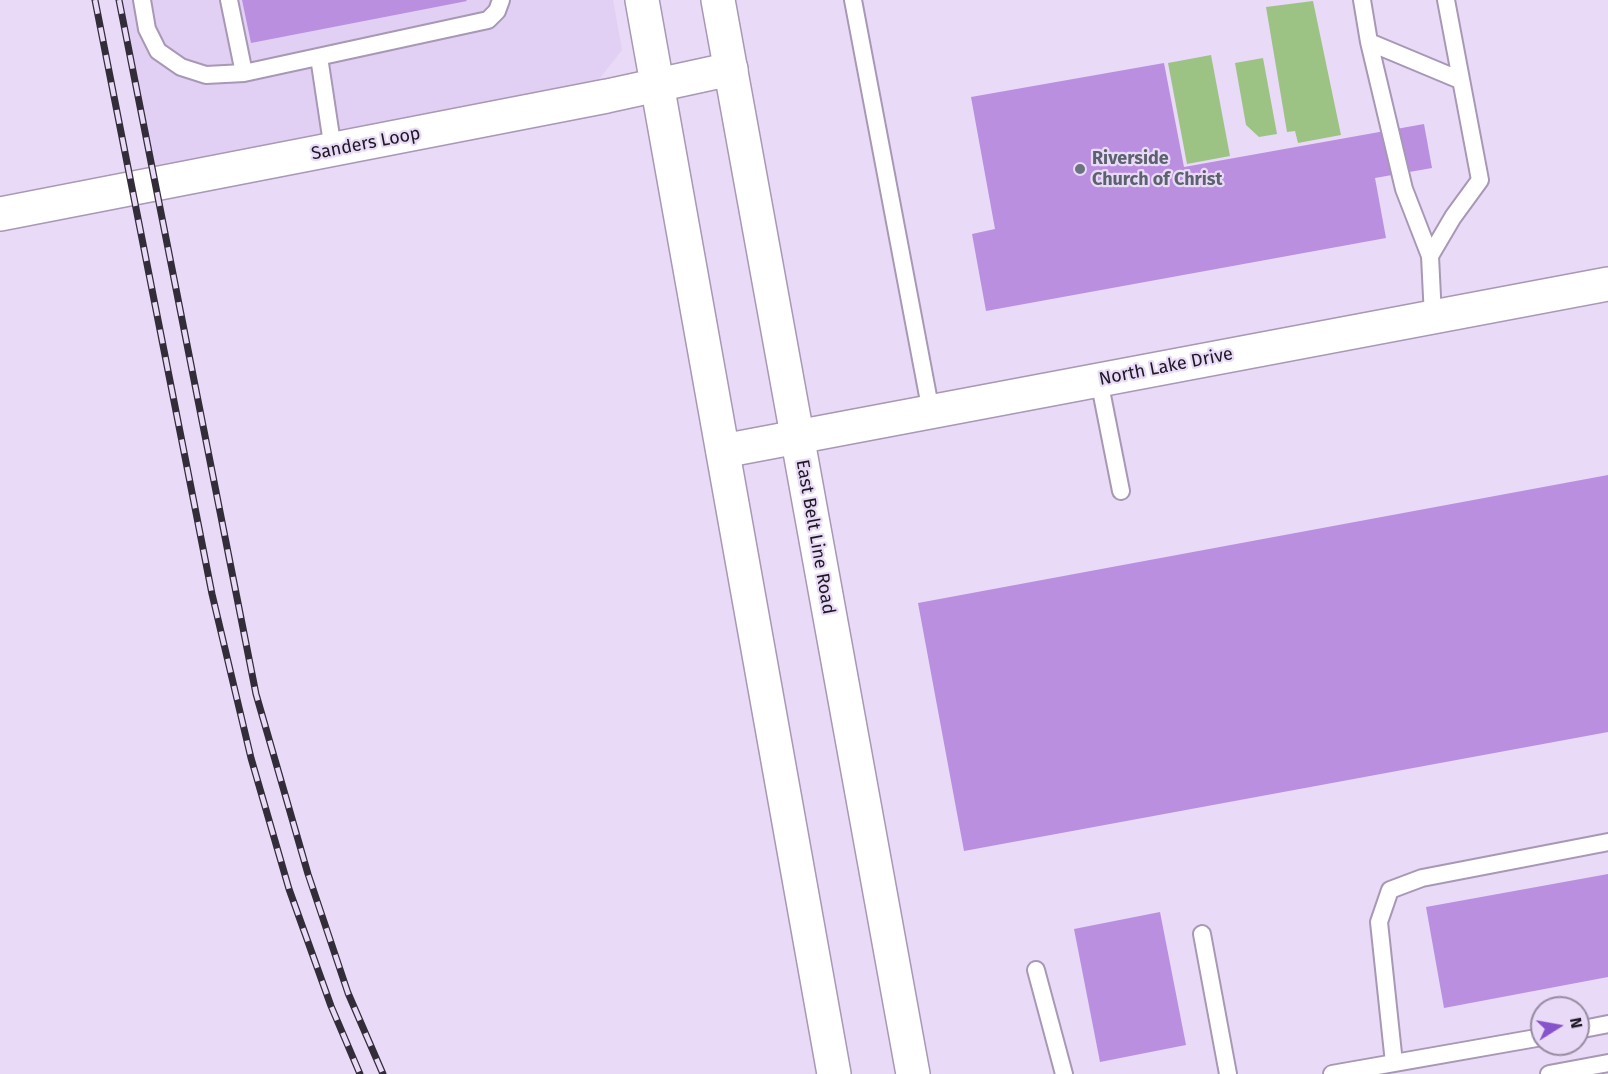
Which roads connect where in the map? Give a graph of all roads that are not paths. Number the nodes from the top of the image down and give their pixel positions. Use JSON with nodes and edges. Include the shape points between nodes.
{"nodes":[{"id":1,"x":142,"y":0,"type":"edge"},
{"id":2,"x":229,"y":0,"type":"edge"},
{"id":3,"x":501,"y":0,"type":"edge"},
{"id":4,"x":642,"y":0,"type":"edge"},
{"id":5,"x":718,"y":0,"type":"edge"},
{"id":6,"x":853,"y":0,"type":"edge"},
{"id":7,"x":1362,"y":0,"type":"edge"},
{"id":8,"x":1446,"y":0,"type":"edge"},
{"id":9,"x":1370,"y":42,"type":"junction"},
{"id":10,"x":319,"y":57,"type":"junction"},
{"id":11,"x":731,"y":69,"type":"junction"},
{"id":12,"x":244,"y":73,"type":"junction"},
{"id":13,"x":1460,"y":80,"type":"junction"},
{"id":14,"x":658,"y":86,"type":"junction"},
{"id":15,"x":333,"y":150,"type":"junction"},
{"id":16,"x":0,"y":214,"type":"edge"},
{"id":17,"x":1430,"y":256,"type":"junction"},
{"id":18,"x":1608,"y":284,"type":"edge"},
{"id":19,"x":1433,"y":317,"type":"junction"},
{"id":20,"x":1099,"y":380,"type":"junction"},
{"id":21,"x":931,"y":412,"type":"junction"},
{"id":22,"x":796,"y":437,"type":"junction"},
{"id":23,"x":723,"y":451,"type":"junction"},
{"id":24,"x":1121,"y":491,"type":"dead end"},
{"id":25,"x":1608,"y":842,"type":"edge"},
{"id":26,"x":1202,"y":934,"type":"dead end"},
{"id":27,"x":1036,"y":970,"type":"dead end"},
{"id":28,"x":1608,"y":1024,"type":"edge"},
{"id":29,"x":1590,"y":1028,"type":"edge"},
{"id":30,"x":1530,"y":1038,"type":"edge"},
{"id":31,"x":1394,"y":1063,"type":"junction"},
{"id":32,"x":1608,"y":1063,"type":"edge"},
{"id":33,"x":1368,"y":1071,"type":"edge"},
{"id":34,"x":834,"y":1074,"type":"edge"},
{"id":35,"x":913,"y":1074,"type":"edge"},
{"id":36,"x":1064,"y":1074,"type":"edge"},
{"id":37,"x":1228,"y":1074,"type":"edge"},
{"id":38,"x":1332,"y":1074,"type":"edge"},
{"id":39,"x":1549,"y":1074,"type":"edge"}],
"edges":[{"from":1,"to":12,"type":"lane","via":[[147,29],[158,51],[181,67],[206,75]]},
{"from":2,"to":12,"type":"lane"},
{"from":3,"to":10,"type":"lane","via":[[488,20]]},
{"from":4,"to":14,"type":"main road"},
{"from":5,"to":11,"type":"main road","name":"East Belt Line Road"},
{"from":6,"to":21,"type":"lane"},
{"from":7,"to":9,"type":"lane"},
{"from":8,"to":13,"type":"lane"},
{"from":9,"to":13,"type":"lane"},
{"from":9,"to":17,"type":"lane","via":[[1404,189]]},
{"from":10,"to":12,"type":"lane"},
{"from":10,"to":15,"type":"lane"},
{"from":11,"to":14,"type":"main road","name":"Sanders Loop"},
{"from":11,"to":22,"type":"main road","name":"East Belt Line Road"},
{"from":13,"to":17,"type":"lane","via":[[1480,180],[1452,217]]},
{"from":14,"to":15,"type":"main road","name":"Sanders Loop"},
{"from":14,"to":23,"type":"main road"},
{"from":15,"to":16,"type":"main road","name":"Sanders Loop"},
{"from":17,"to":19,"type":"lane"},
{"from":18,"to":19,"type":"main road","name":"North Lake Drive"},
{"from":19,"to":20,"type":"main road","name":"North Lake Drive"},
{"from":20,"to":21,"type":"main road","name":"North Lake Drive"},
{"from":20,"to":24,"type":"lane"},
{"from":21,"to":22,"type":"main road","name":"North Lake Drive"},
{"from":22,"to":23,"type":"main road","name":"North Lake Drive"},
{"from":22,"to":35,"type":"main road","name":"East Belt Line Road"},
{"from":23,"to":34,"type":"main road"},
{"from":25,"to":31,"type":"lane","via":[[1422,878],[1390,890],[1379,922]]},
{"from":26,"to":37,"type":"lane"},
{"from":27,"to":36,"type":"lane"},
{"from":28,"to":29,"type":"lane"},
{"from":30,"to":31,"type":"lane"},
{"from":31,"to":33,"type":"lane"},
{"from":32,"to":39,"type":"lane"},
{"from":33,"to":38,"type":"lane"}]}
